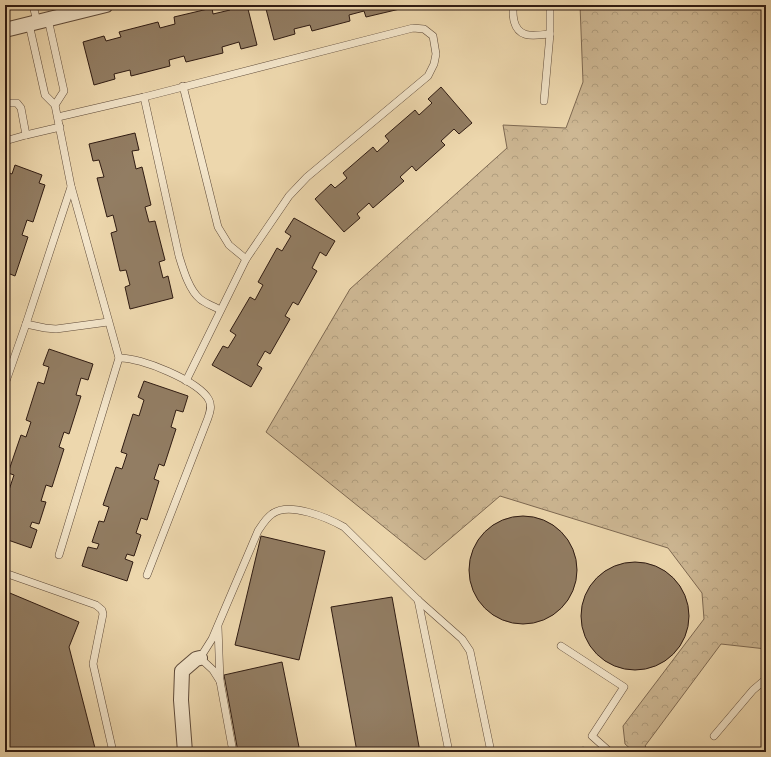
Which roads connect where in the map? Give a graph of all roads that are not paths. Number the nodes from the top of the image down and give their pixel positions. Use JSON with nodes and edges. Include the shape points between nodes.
{"nodes":[{"id":1,"x":33,"y":5,"type":"edge"},
{"id":2,"x":106,"y":5,"type":"edge"},
{"id":3,"x":514,"y":5,"type":"edge"},
{"id":4,"x":550,"y":5,"type":"edge"},
{"id":5,"x":38,"y":22,"type":"junction"},
{"id":6,"x":5,"y":30,"type":"edge"},
{"id":7,"x":550,"y":34,"type":"junction"},
{"id":8,"x":183,"y":86,"type":"junction"},
{"id":9,"x":144,"y":97,"type":"junction"},
{"id":10,"x":544,"y":101,"type":"dead end"},
{"id":11,"x":5,"y":103,"type":"edge"},
{"id":12,"x":55,"y":105,"type":"junction"},
{"id":13,"x":58,"y":117,"type":"junction"},
{"id":14,"x":60,"y":127,"type":"junction"},
{"id":15,"x":26,"y":135,"type":"junction"},
{"id":16,"x":5,"y":141,"type":"edge"},
{"id":17,"x":71,"y":186,"type":"junction"},
{"id":18,"x":246,"y":259,"type":"junction"},
{"id":19,"x":220,"y":310,"type":"junction"},
{"id":20,"x":108,"y":322,"type":"junction"},
{"id":21,"x":26,"y":324,"type":"junction"},
{"id":22,"x":119,"y":358,"type":"junction"},
{"id":23,"x":186,"y":381,"type":"junction"},
{"id":24,"x":5,"y":384,"type":"edge"},
{"id":25,"x":59,"y":555,"type":"dead end"},
{"id":26,"x":5,"y":573,"type":"edge"},
{"id":27,"x":147,"y":575,"type":"dead end"},
{"id":28,"x":418,"y":600,"type":"junction"},
{"id":29,"x":218,"y":626,"type":"junction"},
{"id":30,"x":561,"y":646,"type":"dead end"},
{"id":31,"x":200,"y":658,"type":"junction"},
{"id":32,"x":766,"y":679,"type":"edge"},
{"id":33,"x":220,"y":681,"type":"junction"},
{"id":34,"x":714,"y":736,"type":"dead end"},
{"id":35,"x":113,"y":752,"type":"edge"},
{"id":36,"x":185,"y":752,"type":"edge"},
{"id":37,"x":233,"y":752,"type":"edge"},
{"id":38,"x":449,"y":752,"type":"edge"},
{"id":39,"x":491,"y":752,"type":"edge"},
{"id":40,"x":610,"y":752,"type":"edge"}],
"edges":[{"from":1,"to":5,"type":"lane"},
{"from":2,"to":5,"type":"street"},
{"from":3,"to":7,"type":"lane","via":[[513,15],[520,33]]},
{"from":4,"to":7,"type":"lane"},
{"from":5,"to":6,"type":"street"},
{"from":5,"to":12,"type":"lane","via":[[45,95]]},
{"from":5,"to":12,"type":"lane","via":[[64,91]]},
{"from":7,"to":10,"type":"lane"},
{"from":8,"to":9,"type":"lane"},
{"from":8,"to":18,"type":"lane","via":[[218,227],[229,245]]},
{"from":8,"to":18,"type":"lane","via":[[413,28],[424,30],[433,36],[436,54],[428,76],[307,176],[289,196]]},
{"from":9,"to":13,"type":"lane"},
{"from":9,"to":19,"type":"lane","via":[[184,272],[200,299]]},
{"from":11,"to":15,"type":"lane","via":[[17,103],[21,108]]},
{"from":12,"to":13,"type":"lane"},
{"from":13,"to":14,"type":"lane"},
{"from":14,"to":15,"type":"lane"},
{"from":14,"to":17,"type":"lane"},
{"from":15,"to":16,"type":"lane"},
{"from":17,"to":20,"type":"lane"},
{"from":17,"to":21,"type":"lane"},
{"from":18,"to":19,"type":"lane"},
{"from":19,"to":23,"type":"lane"},
{"from":20,"to":21,"type":"lane","via":[[56,329]]},
{"from":20,"to":22,"type":"lane"},
{"from":21,"to":24,"type":"lane"},
{"from":22,"to":23,"type":"lane","via":[[128,357],[154,365]]},
{"from":22,"to":25,"type":"lane"},
{"from":23,"to":27,"type":"lane","via":[[206,396],[210,402],[209,413]]},
{"from":26,"to":35,"type":"lane","via":[[96,605],[102,610],[103,619],[93,664]]},
{"from":28,"to":29,"type":"lane","via":[[344,527],[315,514],[281,509],[272,513],[258,531]]},
{"from":28,"to":38,"type":"lane"},
{"from":28,"to":39,"type":"lane","via":[[462,639],[470,651]]},
{"from":29,"to":31,"type":"lane"},
{"from":29,"to":33,"type":"lane"},
{"from":30,"to":40,"type":"lane","via":[[624,687],[592,736]]},
{"from":31,"to":33,"type":"lane"},
{"from":31,"to":36,"type":"street","via":[[182,671],[180,700]]},
{"from":32,"to":34,"type":"lane","via":[[753,690]]},
{"from":33,"to":37,"type":"lane"}]}
